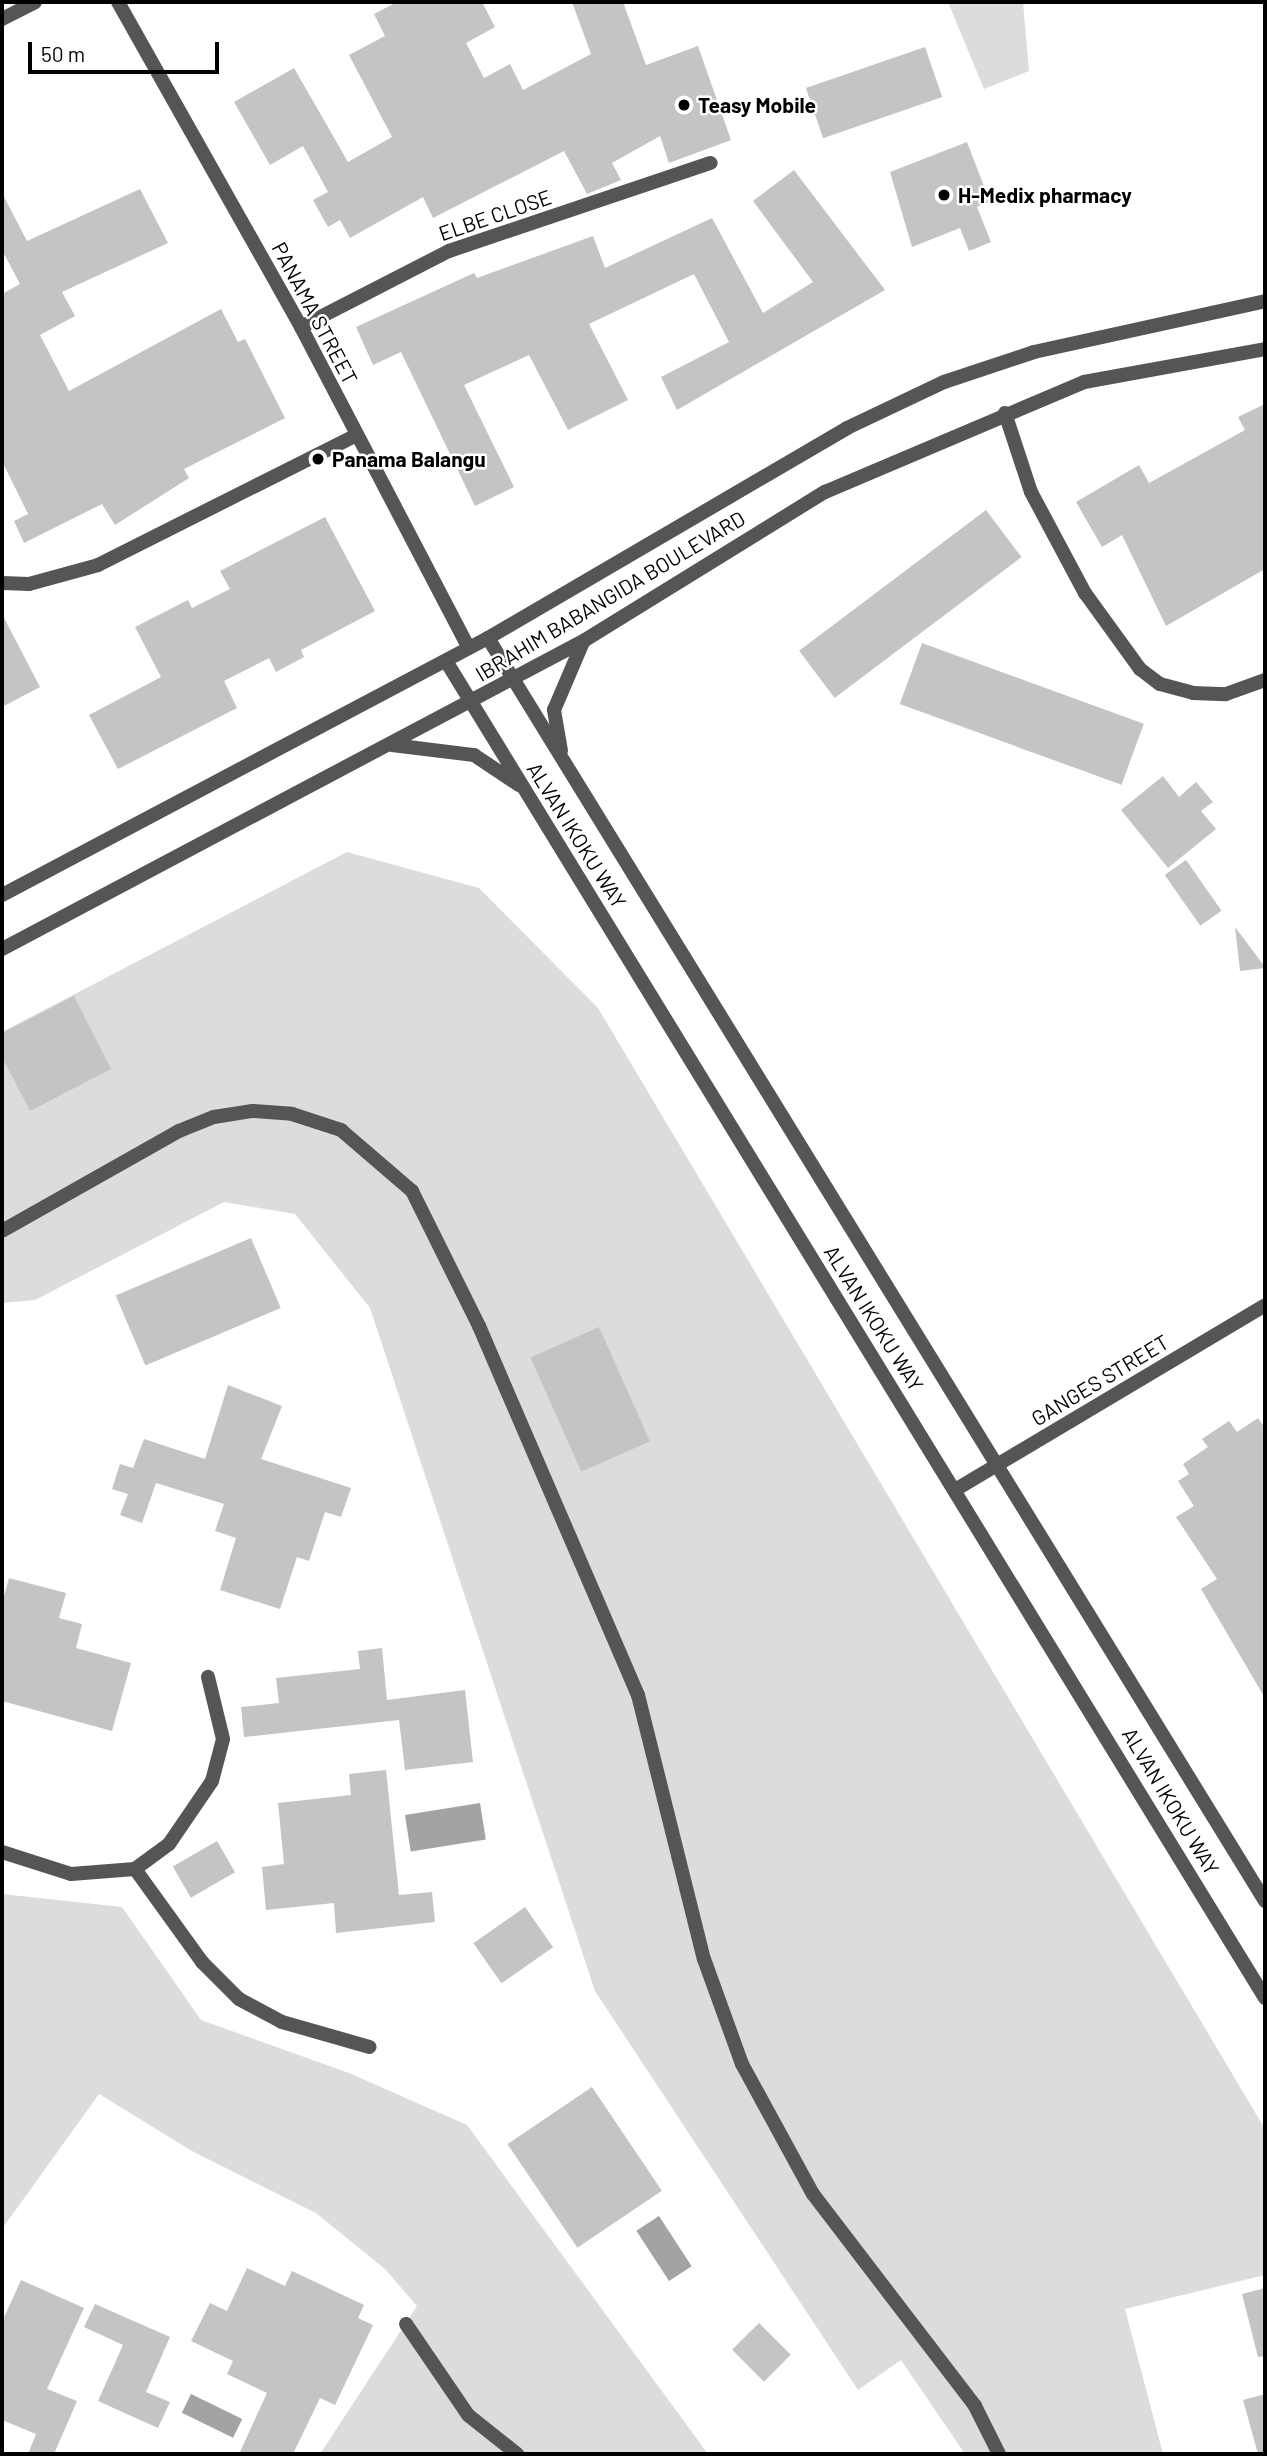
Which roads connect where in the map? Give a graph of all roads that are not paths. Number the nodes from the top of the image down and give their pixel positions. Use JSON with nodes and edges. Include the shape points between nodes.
{"nodes":[{"id":1,"x":35,"y":2,"type":"edge"},
{"id":2,"x":118,"y":2,"type":"edge"},
{"id":3,"x":2,"y":19,"type":"edge"},
{"id":4,"x":711,"y":163,"type":"dead end"},
{"id":5,"x":1265,"y":301,"type":"edge"},
{"id":6,"x":301,"y":327,"type":"junction"},
{"id":7,"x":1265,"y":349,"type":"edge"},
{"id":8,"x":1005,"y":413,"type":"junction"},
{"id":9,"x":356,"y":435,"type":"junction"},
{"id":10,"x":2,"y":583,"type":"edge"},
{"id":11,"x":488,"y":638,"type":"junction"},
{"id":12,"x":585,"y":640,"type":"junction"},
{"id":13,"x":468,"y":647,"type":"junction"},
{"id":14,"x":446,"y":661,"type":"junction"},
{"id":15,"x":513,"y":679,"type":"junction"},
{"id":16,"x":1265,"y":680,"type":"edge"},
{"id":17,"x":471,"y":703,"type":"junction"},
{"id":18,"x":391,"y":745,"type":"junction"},
{"id":19,"x":562,"y":760,"type":"junction"},
{"id":20,"x":523,"y":788,"type":"junction"},
{"id":21,"x":2,"y":895,"type":"edge"},
{"id":22,"x":2,"y":949,"type":"edge"},
{"id":23,"x":2,"y":1231,"type":"edge"},
{"id":24,"x":1265,"y":1305,"type":"edge"},
{"id":25,"x":1001,"y":1464,"type":"junction"},
{"id":26,"x":955,"y":1490,"type":"junction"},
{"id":27,"x":208,"y":1677,"type":"dead end"},
{"id":28,"x":2,"y":1852,"type":"edge"},
{"id":29,"x":135,"y":1869,"type":"junction"},
{"id":30,"x":1265,"y":1901,"type":"edge"},
{"id":31,"x":1265,"y":1998,"type":"edge"},
{"id":32,"x":370,"y":2047,"type":"dead end"},
{"id":33,"x":406,"y":2325,"type":"dead end"},
{"id":34,"x":517,"y":2454,"type":"edge"},
{"id":35,"x":999,"y":2454,"type":"edge"}],
"edges":[{"from":1,"to":3,"type":"street"},
{"from":2,"to":6,"type":"street","name":"PANAMA STREET"},
{"from":4,"to":6,"type":"street","name":"ELBE CLOSE","via":[[449,251]]},
{"from":5,"to":11,"type":"street","name":"IBRAHIM BABANGIDA BOULEVARD","via":[[1123,328],[944,382],[812,447]]},
{"from":6,"to":9,"type":"street","name":"PANAMA STREET"},
{"from":7,"to":8,"type":"street","name":"IBRAHIM BABANGIDA BOULEVARD","via":[[1084,382]]},
{"from":8,"to":12,"type":"street","name":"IBRAHIM BABANGIDA BOULEVARD","via":[[825,492]]},
{"from":8,"to":16,"type":"street","via":[[1031,492],[1085,593],[1140,669],[1160,684],[1192,693],[1226,694]]},
{"from":9,"to":10,"type":"street","via":[[98,565],[29,584]]},
{"from":9,"to":13,"type":"street","name":"PANAMA STREET"},
{"from":11,"to":13,"type":"street","name":"IBRAHIM BABANGIDA BOULEVARD"},
{"from":11,"to":15,"type":"street","name":"ALVAN IKOKU WAY"},
{"from":12,"to":15,"type":"street","name":"IBRAHIM BABANGIDA BOULEVARD"},
{"from":12,"to":19,"type":"street","via":[[554,710]]},
{"from":13,"to":14,"type":"street","name":"IBRAHIM BABANGIDA BOULEVARD"},
{"from":14,"to":17,"type":"street","name":"ALVAN IKOKU WAY"},
{"from":14,"to":21,"type":"street","name":"IBRAHIM BABANGIDA BOULEVARD"},
{"from":15,"to":17,"type":"street","name":"IBRAHIM BABANGIDA BOULEVARD"},
{"from":15,"to":19,"type":"street","name":"ALVAN IKOKU WAY"},
{"from":17,"to":18,"type":"street","name":"IBRAHIM BABANGIDA BOULEVARD"},
{"from":17,"to":20,"type":"street","name":"ALVAN IKOKU WAY"},
{"from":18,"to":20,"type":"street","via":[[474,755]]},
{"from":18,"to":22,"type":"street","name":"IBRAHIM BABANGIDA BOULEVARD"},
{"from":19,"to":25,"type":"street","name":"ALVAN IKOKU WAY"},
{"from":20,"to":26,"type":"street","name":"ALVAN IKOKU WAY"},
{"from":23,"to":35,"type":"street","via":[[179,1131],[214,1116],[253,1111],[292,1114],[341,1130],[412,1191],[479,1326],[638,1695],[704,1959],[741,2064],[814,2194],[975,2406]]},
{"from":24,"to":25,"type":"street","name":"GANGES STREET"},
{"from":25,"to":26,"type":"street","name":"GANGES STREET"},
{"from":25,"to":30,"type":"street","name":"ALVAN IKOKU WAY"},
{"from":26,"to":31,"type":"street","name":"ALVAN IKOKU WAY"},
{"from":27,"to":29,"type":"street","via":[[223,1739],[212,1780],[169,1844]]},
{"from":28,"to":29,"type":"street","via":[[71,1874]]},
{"from":29,"to":32,"type":"street","via":[[202,1962],[239,1999],[282,2022]]},
{"from":33,"to":34,"type":"street","via":[[468,2415]]}]}
